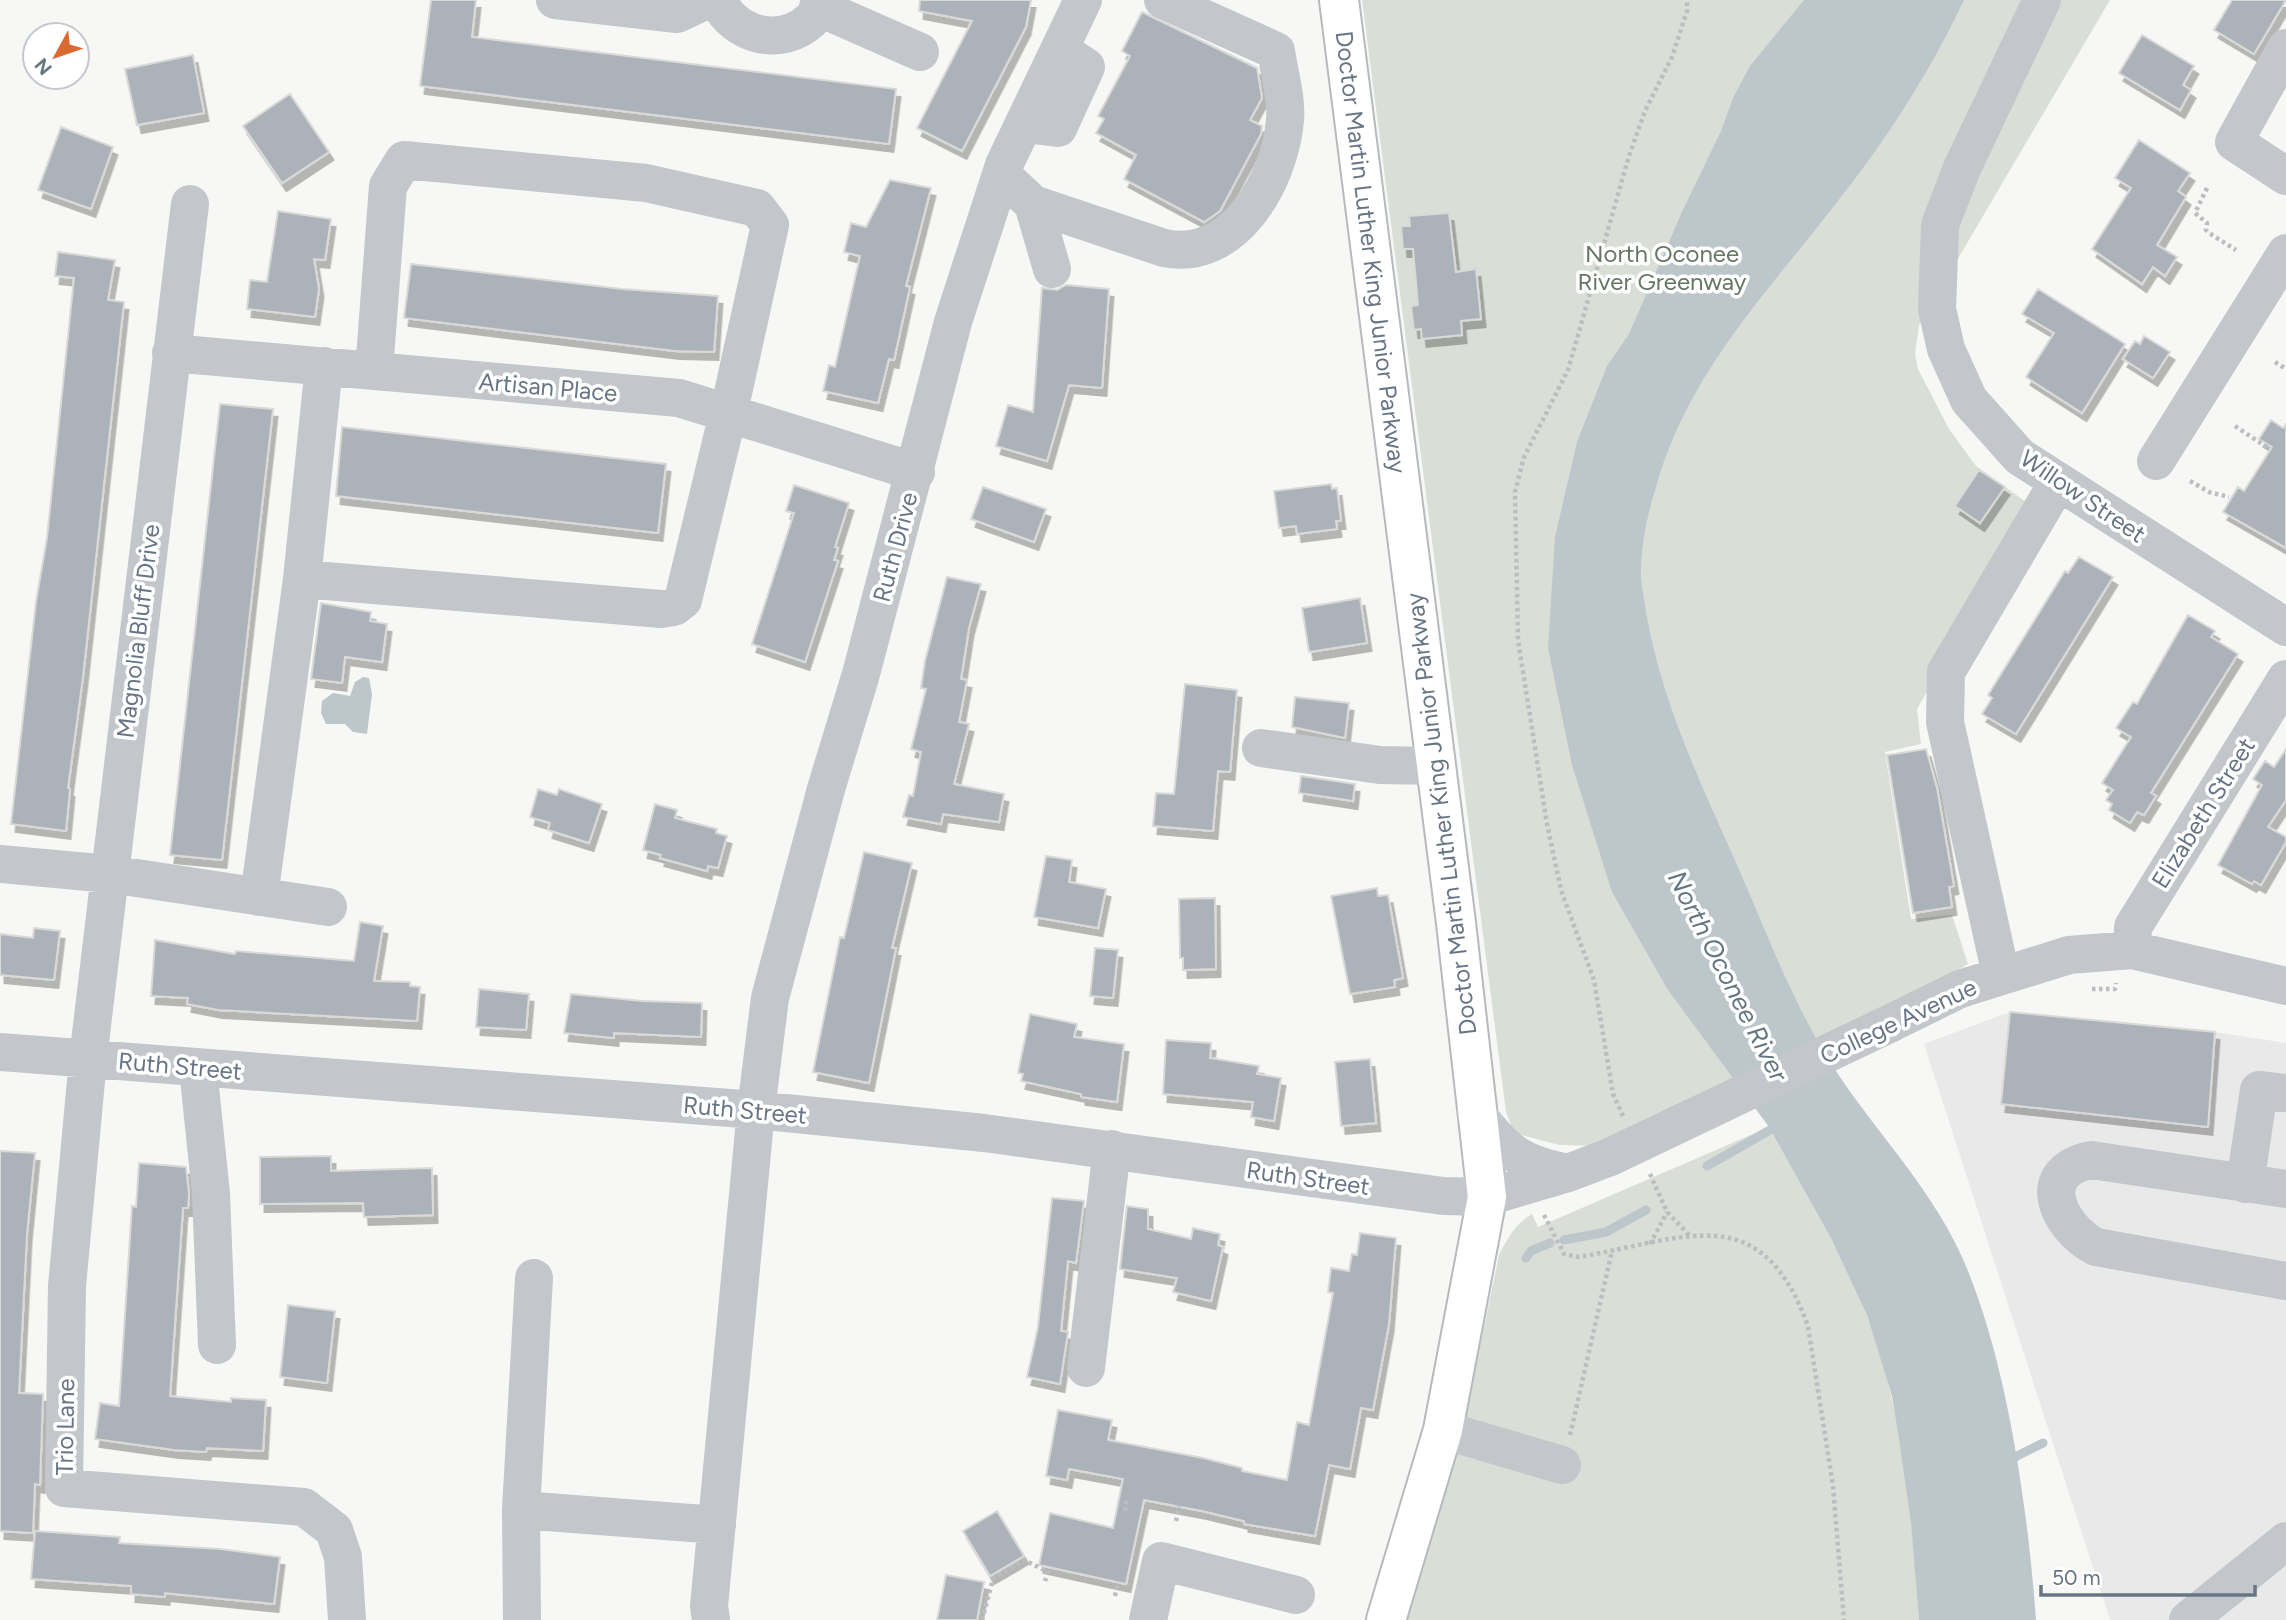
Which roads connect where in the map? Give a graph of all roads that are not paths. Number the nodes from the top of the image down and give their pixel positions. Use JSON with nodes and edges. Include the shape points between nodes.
{"nodes":[{"id":1,"x":555,"y":0,"type":"edge"},
{"id":2,"x":707,"y":0,"type":"edge"},
{"id":3,"x":718,"y":0,"type":"edge"},
{"id":4,"x":1083,"y":0,"type":"edge"},
{"id":5,"x":1163,"y":0,"type":"edge"},
{"id":6,"x":1339,"y":0,"type":"edge"},
{"id":7,"x":2042,"y":0,"type":"edge"},
{"id":8,"x":820,"y":4,"type":"edge"},
{"id":9,"x":2286,"y":48,"type":"edge"},
{"id":10,"x":920,"y":51,"type":"dead end"},
{"id":11,"x":1001,"y":174,"type":"junction"},
{"id":12,"x":2286,"y":176,"type":"edge"},
{"id":13,"x":190,"y":204,"type":"dead end"},
{"id":14,"x":1033,"y":204,"type":"junction"},
{"id":15,"x":2286,"y":253,"type":"edge"},
{"id":16,"x":1052,"y":269,"type":"dead end"},
{"id":17,"x":170,"y":353,"type":"junction"},
{"id":18,"x":324,"y":366,"type":"junction"},
{"id":19,"x":374,"y":371,"type":"junction"},
{"id":20,"x":728,"y":415,"type":"junction"},
{"id":21,"x":2156,"y":461,"type":"dead end"},
{"id":22,"x":916,"y":472,"type":"junction"},
{"id":23,"x":2058,"y":482,"type":"junction"},
{"id":24,"x":302,"y":579,"type":"junction"},
{"id":25,"x":2286,"y":627,"type":"edge"},
{"id":26,"x":2286,"y":679,"type":"edge"},
{"id":27,"x":1261,"y":747,"type":"dead end"},
{"id":28,"x":1436,"y":766,"type":"junction"},
{"id":29,"x":0,"y":864,"type":"edge"},
{"id":30,"x":110,"y":874,"type":"junction"},
{"id":31,"x":259,"y":897,"type":"junction"},
{"id":32,"x":328,"y":907,"type":"dead end"},
{"id":33,"x":2132,"y":950,"type":"junction"},
{"id":34,"x":2001,"y":975,"type":"junction"},
{"id":35,"x":2286,"y":986,"type":"edge"},
{"id":36,"x":0,"y":1052,"type":"edge"},
{"id":37,"x":88,"y":1059,"type":"junction"},
{"id":38,"x":198,"y":1068,"type":"junction"},
{"id":39,"x":2286,"y":1093,"type":"edge"},
{"id":40,"x":757,"y":1110,"type":"junction"},
{"id":41,"x":1476,"y":1113,"type":"junction"},
{"id":42,"x":1112,"y":1149,"type":"junction"},
{"id":43,"x":1568,"y":1174,"type":"junction"},
{"id":44,"x":2245,"y":1184,"type":"junction"},
{"id":45,"x":2286,"y":1189,"type":"edge"},
{"id":46,"x":1487,"y":1197,"type":"junction"},
{"id":47,"x":534,"y":1278,"type":"dead end"},
{"id":48,"x":2286,"y":1281,"type":"edge"},
{"id":49,"x":217,"y":1345,"type":"dead end"},
{"id":50,"x":1086,"y":1368,"type":"dead end"},
{"id":51,"x":1443,"y":1430,"type":"junction"},
{"id":52,"x":1562,"y":1465,"type":"dead end"},
{"id":53,"x":521,"y":1510,"type":"junction"},
{"id":54,"x":717,"y":1525,"type":"junction"},
{"id":55,"x":2286,"y":1541,"type":"edge"},
{"id":56,"x":1296,"y":1595,"type":"dead end"},
{"id":57,"x":347,"y":1620,"type":"edge"},
{"id":58,"x":522,"y":1620,"type":"edge"},
{"id":59,"x":711,"y":1620,"type":"edge"},
{"id":60,"x":1148,"y":1620,"type":"edge"},
{"id":61,"x":1386,"y":1620,"type":"edge"},
{"id":62,"x":2188,"y":1620,"type":"edge"}],
"edges":[{"from":1,"to":2,"type":"street","via":[[677,14]]},
{"from":3,"to":8,"type":"street","via":[[723,12],[742,30],[778,37],[812,20]]},
{"from":4,"to":11,"type":"street","name":"Ruth Drive"},
{"from":5,"to":14,"type":"street","via":[[1276,51],[1286,118],[1280,145],[1255,203],[1229,235],[1181,252]]},
{"from":6,"to":28,"type":"main road","name":"Doctor Martin Luther King Junior Parkway"},
{"from":7,"to":23,"type":"street","name":"Willow Street","via":[[1940,225],[1937,309],[1947,349],[1969,400],[2020,457]]},
{"from":8,"to":10,"type":"street"},
{"from":9,"to":12,"type":"street","via":[[2234,142]]},
{"from":11,"to":14,"type":"street"},
{"from":11,"to":22,"type":"street","name":"Ruth Drive","via":[[953,322]]},
{"from":13,"to":17,"type":"street","name":"Magnolia Bluff Drive"},
{"from":14,"to":16,"type":"street"},
{"from":15,"to":21,"type":"street"},
{"from":17,"to":18,"type":"street","name":"Artisan Place"},
{"from":17,"to":30,"type":"street","name":"Magnolia Bluff Drive"},
{"from":18,"to":19,"type":"street","name":"Artisan Place"},
{"from":18,"to":24,"type":"street"},
{"from":19,"to":20,"type":"street","name":"Artisan Place","via":[[679,398]]},
{"from":19,"to":20,"type":"street","via":[[388,186],[404,160],[646,183],[757,208],[770,225]]},
{"from":20,"to":22,"type":"street","name":"Artisan Place"},
{"from":20,"to":24,"type":"street","via":[[683,600],[674,607]]},
{"from":22,"to":40,"type":"street","name":"Ruth Drive","via":[[771,998]]},
{"from":23,"to":25,"type":"street","name":"Willow Street"},
{"from":23,"to":34,"type":"street","via":[[1946,672],[1945,722]]},
{"from":24,"to":31,"type":"street"},
{"from":26,"to":33,"type":"street","name":"Elizabeth Street","via":[[2133,927]]},
{"from":27,"to":28,"type":"street","via":[[1380,765]]},
{"from":28,"to":41,"type":"main road","name":"Doctor Martin Luther King Junior Parkway"},
{"from":29,"to":30,"type":"street"},
{"from":30,"to":31,"type":"street"},
{"from":30,"to":37,"type":"street","name":"Magnolia Bluff Drive"},
{"from":31,"to":32,"type":"street"},
{"from":33,"to":34,"type":"street","name":"College Avenue","via":[[2069,955]]},
{"from":33,"to":35,"type":"street","name":"College Avenue"},
{"from":34,"to":43,"type":"street","name":"College Avenue","bridge":true,"via":[[1960,989],[1891,1023],[1628,1159]]},
{"from":36,"to":37,"type":"street","name":"Ruth Street"},
{"from":37,"to":38,"type":"street","name":"Ruth Street"},
{"from":37,"to":57,"type":"street","name":"Trio Lane","via":[[67,1286],[64,1488],[304,1507],[334,1530],[344,1557]]},
{"from":38,"to":40,"type":"street","name":"Ruth Street"},
{"from":38,"to":49,"type":"street","via":[[211,1194]]},
{"from":39,"to":44,"type":"street","via":[[2259,1090]]},
{"from":40,"to":42,"type":"street","name":"Ruth Street"},
{"from":40,"to":54,"type":"street","name":"Ruth Drive"},
{"from":41,"to":43,"type":"street","via":[[1512,1154],[1532,1166]]},
{"from":41,"to":46,"type":"main road","name":"Doctor Martin Luther King Junior Parkway"},
{"from":42,"to":46,"type":"street","name":"Ruth Street","via":[[1361,1186]]},
{"from":42,"to":50,"type":"street"},
{"from":43,"to":46,"type":"street","name":"College Avenue"},
{"from":44,"to":45,"type":"street"},
{"from":44,"to":48,"type":"street","via":[[2091,1160],[2075,1163],[2063,1172],[2056,1187],[2057,1205],[2078,1237],[2096,1247]]},
{"from":46,"to":51,"type":"main road","name":"Doctor Martin Luther King Junior Parkway"},
{"from":47,"to":53,"type":"street"},
{"from":51,"to":52,"type":"street"},
{"from":51,"to":61,"type":"main road","name":"Doctor Martin Luther King Junior Parkway"},
{"from":53,"to":54,"type":"street"},
{"from":53,"to":58,"type":"street"},
{"from":54,"to":59,"type":"street","name":"Ruth Drive"},
{"from":55,"to":62,"type":"street"},
{"from":56,"to":60,"type":"street","via":[[1161,1561]]}]}
